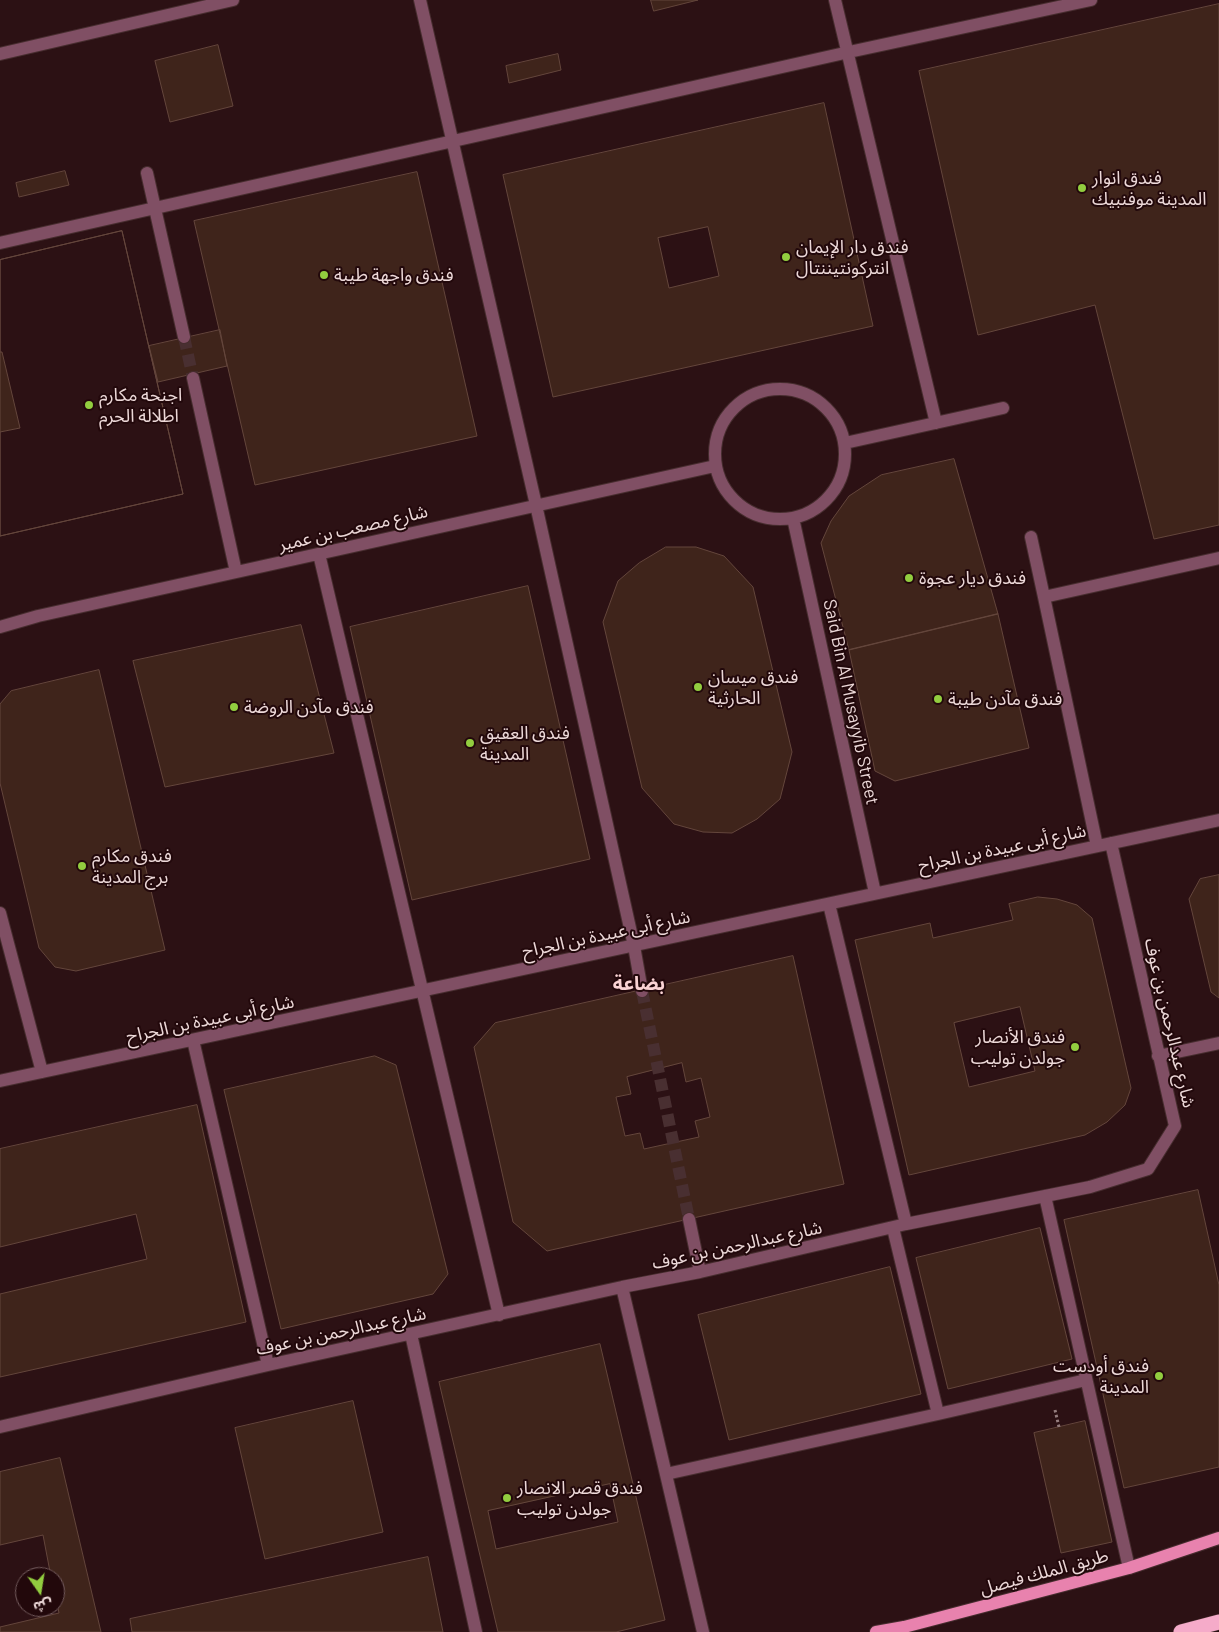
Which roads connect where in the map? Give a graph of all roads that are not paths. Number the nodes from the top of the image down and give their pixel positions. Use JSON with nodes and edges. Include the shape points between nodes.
{"nodes":[{"id":1,"x":233,"y":0,"type":"edge"},
{"id":2,"x":420,"y":0,"type":"edge"},
{"id":3,"x":835,"y":0,"type":"edge"},
{"id":4,"x":1091,"y":0,"type":"edge"},
{"id":5,"x":0,"y":52,"type":"edge"},
{"id":6,"x":849,"y":52,"type":"junction"},
{"id":7,"x":453,"y":141,"type":"junction"},
{"id":8,"x":147,"y":173,"type":"dead end"},
{"id":9,"x":154,"y":207,"type":"junction"},
{"id":10,"x":0,"y":243,"type":"edge"},
{"id":11,"x":184,"y":337,"type":"tunnel mouth"},
{"id":12,"x":193,"y":378,"type":"tunnel mouth"},
{"id":13,"x":1003,"y":408,"type":"dead end"},
{"id":14,"x":936,"y":424,"type":"junction"},
{"id":15,"x":844,"y":443,"type":"junction"},
{"id":16,"x":715,"y":466,"type":"junction"},
{"id":17,"x":536,"y":505,"type":"junction"},
{"id":18,"x":793,"y":518,"type":"junction"},
{"id":19,"x":1031,"y":537,"type":"dead end"},
{"id":20,"x":319,"y":554,"type":"junction"},
{"id":21,"x":1219,"y":558,"type":"edge"},
{"id":22,"x":236,"y":572,"type":"junction"},
{"id":23,"x":1044,"y":598,"type":"junction"},
{"id":24,"x":0,"y":627,"type":"edge"},
{"id":25,"x":1219,"y":820,"type":"edge"},
{"id":26,"x":1111,"y":843,"type":"junction"},
{"id":27,"x":1097,"y":846,"type":"junction"},
{"id":28,"x":875,"y":894,"type":"junction"},
{"id":29,"x":829,"y":904,"type":"junction"},
{"id":30,"x":0,"y":913,"type":"edge"},
{"id":31,"x":634,"y":946,"type":"junction"},
{"id":32,"x":642,"y":990,"type":"tunnel mouth"},
{"id":33,"x":422,"y":991,"type":"junction"},
{"id":34,"x":193,"y":1040,"type":"junction"},
{"id":35,"x":1219,"y":1043,"type":"edge"},
{"id":36,"x":1158,"y":1056,"type":"junction"},
{"id":37,"x":42,"y":1072,"type":"junction"},
{"id":38,"x":0,"y":1081,"type":"edge"},
{"id":39,"x":1045,"y":1196,"type":"junction"},
{"id":40,"x":689,"y":1219,"type":"tunnel mouth"},
{"id":41,"x":900,"y":1226,"type":"junction"},
{"id":42,"x":700,"y":1272,"type":"junction"},
{"id":43,"x":622,"y":1287,"type":"junction"},
{"id":44,"x":499,"y":1315,"type":"junction"},
{"id":45,"x":411,"y":1334,"type":"junction"},
{"id":46,"x":268,"y":1365,"type":"junction"},
{"id":47,"x":1086,"y":1380,"type":"junction"},
{"id":48,"x":938,"y":1414,"type":"junction"},
{"id":49,"x":0,"y":1427,"type":"edge"},
{"id":50,"x":666,"y":1474,"type":"junction"},
{"id":51,"x":1219,"y":1538,"type":"edge"},
{"id":52,"x":1129,"y":1568,"type":"junction"},
{"id":53,"x":1219,"y":1622,"type":"edge"},
{"id":54,"x":476,"y":1632,"type":"edge"},
{"id":55,"x":703,"y":1632,"type":"edge"},
{"id":56,"x":876,"y":1632,"type":"edge"},
{"id":57,"x":1181,"y":1632,"type":"edge"}],
"edges":[{"from":1,"to":5,"type":"street"},
{"from":2,"to":7,"type":"street"},
{"from":3,"to":6,"type":"street"},
{"from":4,"to":6,"type":"street"},
{"from":6,"to":7,"type":"street"},
{"from":6,"to":14,"type":"street"},
{"from":7,"to":9,"type":"street"},
{"from":7,"to":17,"type":"street"},
{"from":8,"to":9,"type":"street"},
{"from":9,"to":10,"type":"street"},
{"from":9,"to":11,"type":"street"},
{"from":12,"to":22,"type":"street"},
{"from":13,"to":14,"type":"street"},
{"from":14,"to":15,"type":"street"},
{"from":15,"to":16,"type":"street","via":[[834,418],[818,402],[793,390],[766,390],[744,400],[723,421],[715,441]]},
{"from":15,"to":18,"type":"street","via":[[844,467],[836,486],[816,509]]},
{"from":16,"to":17,"type":"street","name":"شارع مصعب بن عمير"},
{"from":16,"to":18,"type":"street","via":[[725,490],[745,510],[766,518]]},
{"from":17,"to":20,"type":"street","name":"شارع مصعب بن عمير"},
{"from":17,"to":31,"type":"street"},
{"from":18,"to":28,"type":"street","name":"Said Bin Al Musayyib Street"},
{"from":19,"to":23,"type":"street"},
{"from":20,"to":22,"type":"street","name":"شارع مصعب بن عمير"},
{"from":20,"to":33,"type":"street"},
{"from":21,"to":23,"type":"street"},
{"from":22,"to":24,"type":"street","name":"شارع مصعب بن عمير"},
{"from":23,"to":27,"type":"street"},
{"from":25,"to":26,"type":"street","name":"شارع أبى عبيدة بن الجراح"},
{"from":26,"to":27,"type":"street","name":"شارع أبى عبيدة بن الجراح"},
{"from":26,"to":36,"type":"street","name":"شارع عبدالرحمن بن عوف"},
{"from":27,"to":28,"type":"street","name":"شارع أبى عبيدة بن الجراح"},
{"from":28,"to":29,"type":"street","name":"شارع أبى عبيدة بن الجراح"},
{"from":29,"to":31,"type":"street","name":"شارع أبى عبيدة بن الجراح"},
{"from":29,"to":41,"type":"street"},
{"from":30,"to":37,"type":"street"},
{"from":31,"to":32,"type":"street"},
{"from":31,"to":33,"type":"street","name":"شارع أبى عبيدة بن الجراح"},
{"from":33,"to":34,"type":"street","name":"شارع أبى عبيدة بن الجراح"},
{"from":33,"to":44,"type":"street"},
{"from":34,"to":37,"type":"street","name":"شارع أبى عبيدة بن الجراح"},
{"from":34,"to":46,"type":"street"},
{"from":35,"to":36,"type":"street"},
{"from":36,"to":39,"type":"street","name":"شارع عبدالرحمن بن عوف","via":[[1176,1126],[1148,1169],[1090,1187]]},
{"from":37,"to":38,"type":"street","name":"شارع أبى عبيدة بن الجراح"},
{"from":39,"to":41,"type":"street","name":"شارع عبدالرحمن بن عوف"},
{"from":39,"to":47,"type":"street"},
{"from":40,"to":42,"type":"street"},
{"from":41,"to":42,"type":"street","name":"شارع عبدالرحمن بن عوف"},
{"from":41,"to":48,"type":"street"},
{"from":42,"to":43,"type":"street","name":"شارع عبدالرحمن بن عوف"},
{"from":43,"to":44,"type":"street","name":"شارع عبدالرحمن بن عوف"},
{"from":43,"to":50,"type":"street"},
{"from":44,"to":45,"type":"street","name":"شارع عبدالرحمن بن عوف"},
{"from":45,"to":46,"type":"street","name":"شارع عبدالرحمن بن عوف"},
{"from":45,"to":54,"type":"street"},
{"from":46,"to":49,"type":"street","name":"شارع عبدالرحمن بن عوف"},
{"from":47,"to":48,"type":"street"},
{"from":47,"to":52,"type":"street"},
{"from":48,"to":50,"type":"street"},
{"from":50,"to":55,"type":"street"},
{"from":51,"to":52,"type":"main road","name":"طريق الملك فيصل"},
{"from":52,"to":56,"type":"main road","name":"طريق الملك فيصل"},
{"from":53,"to":57,"type":"highway"}]}
